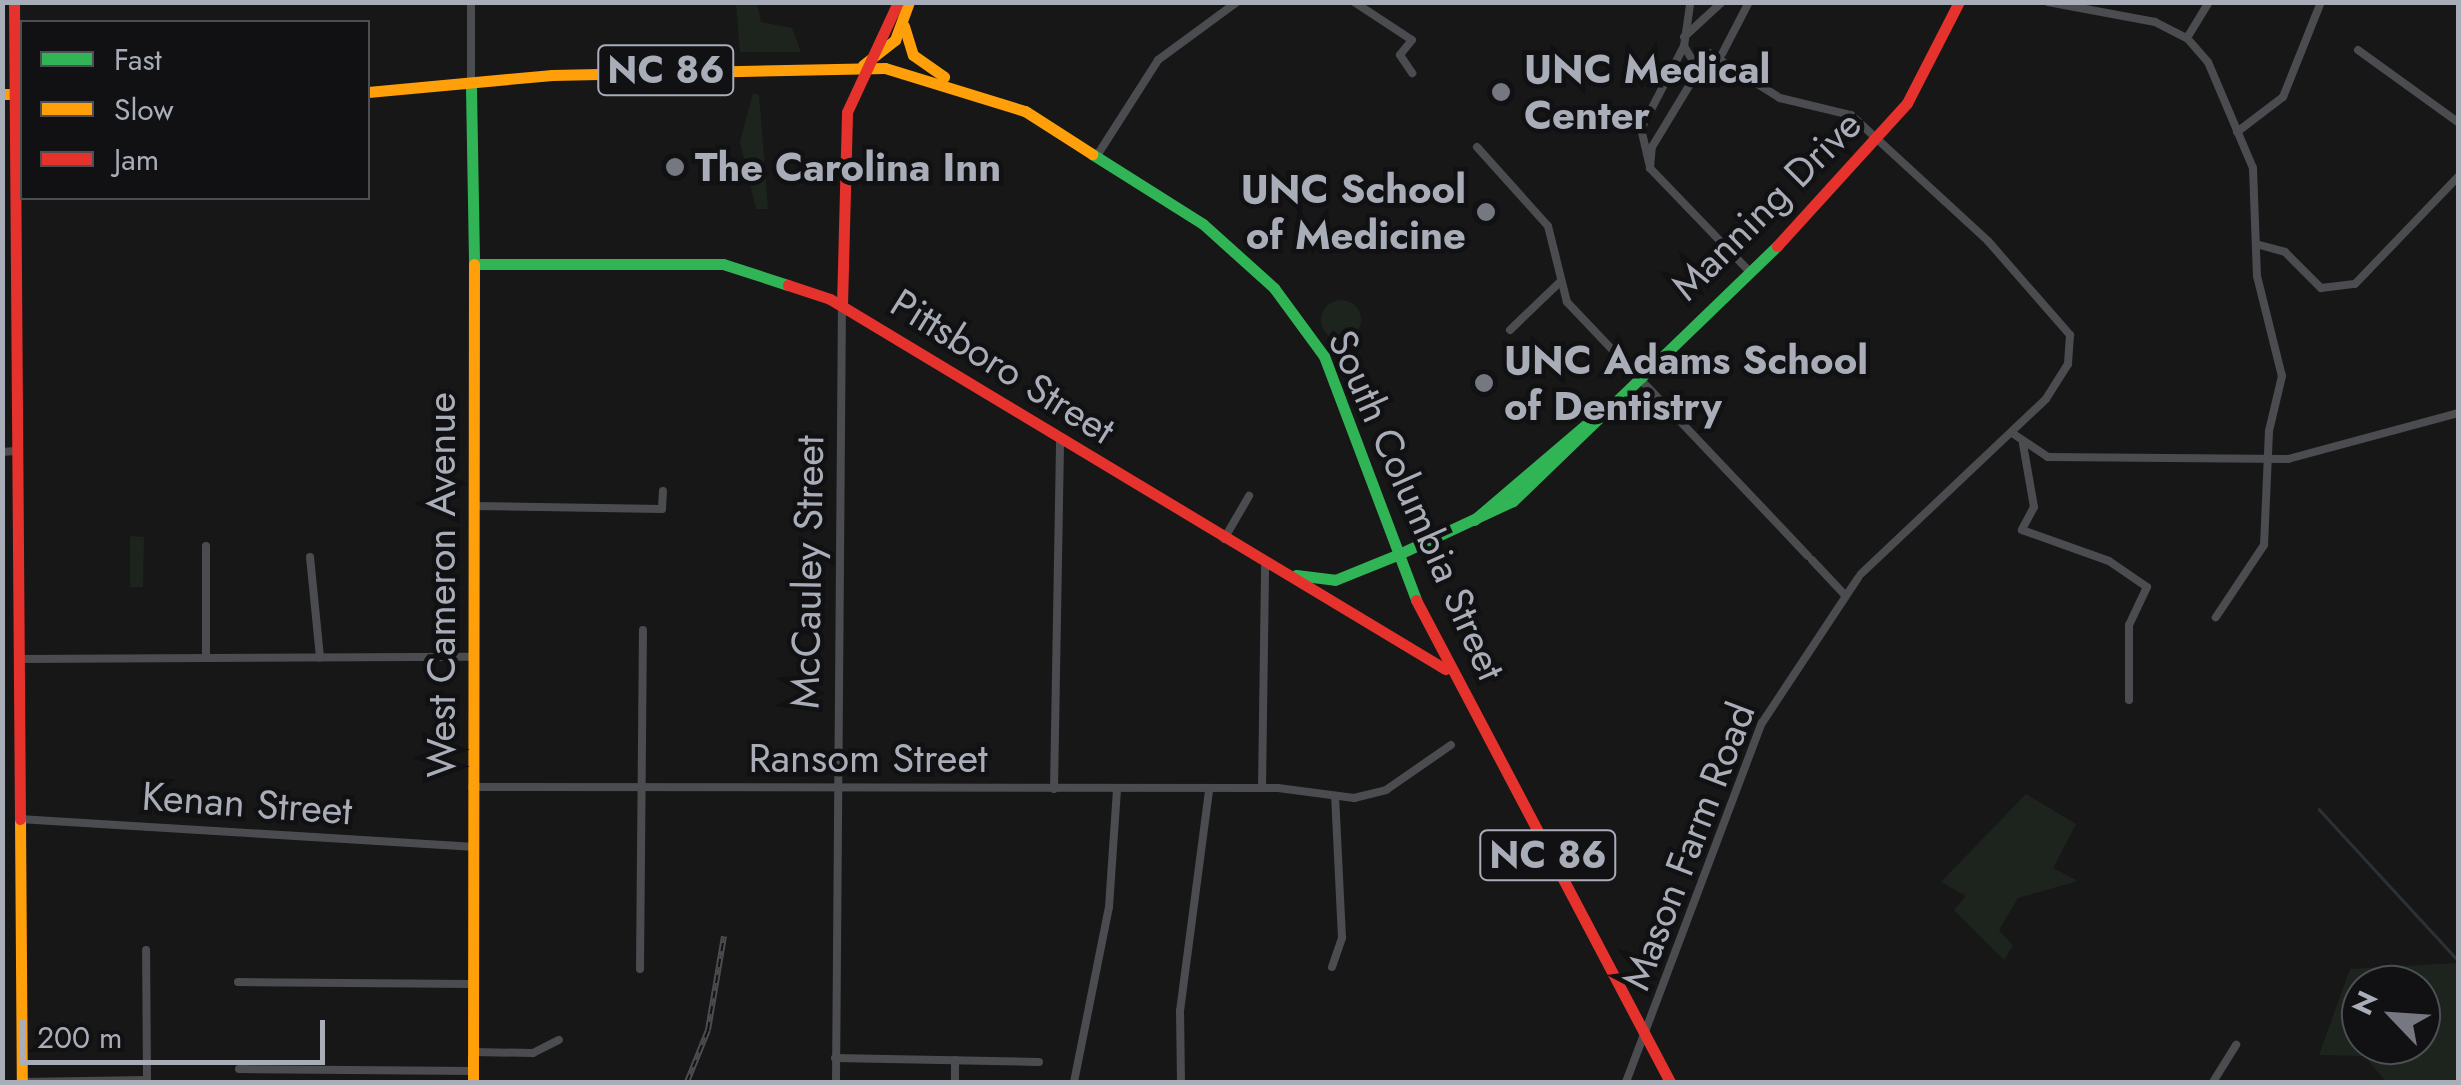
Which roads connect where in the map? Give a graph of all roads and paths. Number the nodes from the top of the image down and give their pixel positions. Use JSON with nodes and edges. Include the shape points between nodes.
{"nodes":[{"id":1,"x":14,"y":2,"type":"edge"},
{"id":2,"x":471,"y":2,"type":"edge"},
{"id":3,"x":898,"y":2,"type":"edge"},
{"id":4,"x":909,"y":2,"type":"edge"},
{"id":5,"x":1237,"y":2,"type":"edge"},
{"id":6,"x":1354,"y":2,"type":"edge"},
{"id":7,"x":1722,"y":2,"type":"edge"},
{"id":8,"x":1749,"y":2,"type":"edge"},
{"id":9,"x":1958,"y":2,"type":"edge"},
{"id":10,"x":2048,"y":2,"type":"edge"},
{"id":11,"x":2209,"y":2,"type":"edge"},
{"id":12,"x":2321,"y":2,"type":"edge"},
{"id":13,"x":1690,"y":5,"type":"edge"},
{"id":14,"x":904,"y":26,"type":"junction"},
{"id":15,"x":2187,"y":38,"type":"junction"},
{"id":16,"x":1684,"y":42,"type":"junction"},
{"id":17,"x":2358,"y":50,"type":"dead end"},
{"id":18,"x":1722,"y":54,"type":"junction"},
{"id":19,"x":1695,"y":64,"type":"junction"},
{"id":20,"x":863,"y":65,"type":"junction"},
{"id":21,"x":1412,"y":74,"type":"dead end"},
{"id":22,"x":955,"y":84,"type":"junction"},
{"id":23,"x":471,"y":88,"type":"junction"},
{"id":24,"x":370,"y":92,"type":"edge"},
{"id":25,"x":13,"y":94,"type":"edge"},
{"id":26,"x":2458,"y":122,"type":"edge"},
{"id":27,"x":2237,"y":132,"type":"junction"},
{"id":28,"x":1879,"y":142,"type":"junction"},
{"id":29,"x":1476,"y":148,"type":"dead end"},
{"id":30,"x":1098,"y":154,"type":"junction"},
{"id":31,"x":1649,"y":163,"type":"junction"},
{"id":32,"x":2458,"y":176,"type":"edge"},
{"id":33,"x":2256,"y":244,"type":"junction"},
{"id":34,"x":474,"y":264,"type":"junction"},
{"id":35,"x":1748,"y":271,"type":"junction"},
{"id":36,"x":1562,"y":280,"type":"junction"},
{"id":37,"x":842,"y":305,"type":"junction"},
{"id":38,"x":1510,"y":330,"type":"dead end"},
{"id":39,"x":1638,"y":376,"type":"junction"},
{"id":40,"x":2458,"y":413,"type":"edge"},
{"id":41,"x":2012,"y":433,"type":"junction"},
{"id":42,"x":1060,"y":440,"type":"junction"},
{"id":43,"x":2023,"y":444,"type":"junction"},
{"id":44,"x":16,"y":451,"type":"junction"},
{"id":45,"x":2,"y":452,"type":"edge"},
{"id":46,"x":2267,"y":460,"type":"junction"},
{"id":47,"x":663,"y":492,"type":"dead end"},
{"id":48,"x":1248,"y":496,"type":"dead end"},
{"id":49,"x":474,"y":506,"type":"junction"},
{"id":50,"x":1224,"y":539,"type":"junction"},
{"id":51,"x":206,"y":546,"type":"dead end"},
{"id":52,"x":1397,"y":555,"type":"junction"},
{"id":53,"x":310,"y":557,"type":"dead end"},
{"id":54,"x":1264,"y":560,"type":"junction"},
{"id":55,"x":1284,"y":570,"type":"junction"},
{"id":56,"x":1845,"y":595,"type":"junction"},
{"id":57,"x":2216,"y":617,"type":"dead end"},
{"id":58,"x":643,"y":630,"type":"dead end"},
{"id":59,"x":470,"y":657,"type":"junction"},
{"id":60,"x":206,"y":658,"type":"junction"},
{"id":61,"x":320,"y":658,"type":"junction"},
{"id":62,"x":19,"y":659,"type":"junction"},
{"id":63,"x":1450,"y":671,"type":"junction"},
{"id":64,"x":2128,"y":700,"type":"dead end"},
{"id":65,"x":1451,"y":745,"type":"dead end"},
{"id":66,"x":642,"y":785,"type":"junction"},
{"id":67,"x":472,"y":787,"type":"junction"},
{"id":68,"x":838,"y":788,"type":"junction"},
{"id":69,"x":1262,"y":788,"type":"junction"},
{"id":70,"x":1054,"y":789,"type":"junction"},
{"id":71,"x":1117,"y":790,"type":"junction"},
{"id":72,"x":1209,"y":790,"type":"junction"},
{"id":73,"x":1335,"y":796,"type":"junction"},
{"id":74,"x":19,"y":819,"type":"junction"},
{"id":75,"x":471,"y":847,"type":"junction"},
{"id":76,"x":146,"y":950,"type":"dead end"},
{"id":77,"x":1332,"y":967,"type":"dead end"},
{"id":78,"x":640,"y":969,"type":"dead end"},
{"id":79,"x":238,"y":982,"type":"dead end"},
{"id":80,"x":472,"y":984,"type":"junction"},
{"id":81,"x":1646,"y":1038,"type":"junction"},
{"id":82,"x":559,"y":1040,"type":"dead end"},
{"id":83,"x":2236,"y":1045,"type":"dead end"},
{"id":84,"x":473,"y":1052,"type":"junction"},
{"id":85,"x":836,"y":1058,"type":"junction"},
{"id":86,"x":955,"y":1060,"type":"junction"},
{"id":87,"x":1039,"y":1062,"type":"dead end"},
{"id":88,"x":238,"y":1069,"type":"dead end"},
{"id":89,"x":473,"y":1077,"type":"edge"},
{"id":90,"x":22,"y":1082,"type":"edge"},
{"id":91,"x":836,"y":1082,"type":"edge"},
{"id":92,"x":955,"y":1082,"type":"edge"},
{"id":93,"x":1074,"y":1082,"type":"edge"},
{"id":94,"x":1181,"y":1082,"type":"edge"},
{"id":95,"x":1626,"y":1082,"type":"edge"},
{"id":96,"x":1670,"y":1082,"type":"edge"},
{"id":97,"x":2213,"y":1082,"type":"edge"}],
"edges":[{"from":1,"to":25,"type":"main road"},
{"from":2,"to":23,"type":"street"},
{"from":3,"to":20,"type":"main road","name":"McCauley Street"},
{"from":4,"to":14,"type":"main road"},
{"from":5,"to":30,"type":"street","via":[[1158,60]]},
{"from":6,"to":21,"type":"street","via":[[1412,40],[1400,55]]},
{"from":7,"to":16,"type":"street"},
{"from":8,"to":18,"type":"street"},
{"from":9,"to":28,"type":"main road","name":"Manning Drive"},
{"from":10,"to":15,"type":"street","via":[[2155,22]]},
{"from":11,"to":15,"type":"street"},
{"from":12,"to":27,"type":"street","via":[[2287,91]]},
{"from":13,"to":16,"type":"street"},
{"from":14,"to":20,"type":"main road"},
{"from":14,"to":22,"type":"main road","via":[[913,54]]},
{"from":15,"to":27,"type":"street"},
{"from":16,"to":19,"type":"street"},
{"from":16,"to":31,"type":"street","via":[[1641,129]]},
{"from":17,"to":26,"type":"street"},
{"from":18,"to":19,"type":"street"},
{"from":18,"to":28,"type":"street","via":[[1773,95],[1843,110]]},
{"from":19,"to":31,"type":"street"},
{"from":20,"to":22,"type":"main road","name":"South Columbia Street","number":"NC 86"},
{"from":20,"to":23,"type":"main road","name":"South Columbia Street","number":"NC 86","via":[[552,75]]},
{"from":20,"to":37,"type":"main road","name":"McCauley Street","via":[[845,130]]},
{"from":22,"to":30,"type":"main road","name":"South Columbia Street","number":"NC 86"},
{"from":23,"to":24,"type":"main road","name":"South Columbia Street","number":"NC 86"},
{"from":23,"to":34,"type":"main road","name":"West Cameron Avenue"},
{"from":25,"to":44,"type":"main road"},
{"from":27,"to":33,"type":"street","via":[[2256,178]]},
{"from":28,"to":35,"type":"main road","name":"Manning Drive"},
{"from":28,"to":41,"type":"street","name":"Mason Farm Road","via":[[2065,324],[2070,348],[2060,381]]},
{"from":29,"to":36,"type":"street","via":[[1548,226]]},
{"from":30,"to":52,"type":"main road","name":"South Columbia Street","number":"NC 86","via":[[1215,233],[1298,317],[1351,416]]},
{"from":31,"to":35,"type":"street"},
{"from":32,"to":33,"type":"street","via":[[2355,284],[2321,288],[2285,252]]},
{"from":33,"to":46,"type":"street","via":[[2261,304],[2281,365]]},
{"from":34,"to":37,"type":"main road","name":"Pittsboro Street","via":[[723,264]]},
{"from":34,"to":49,"type":"main road","name":"West Cameron Avenue"},
{"from":35,"to":39,"type":"main road","name":"Manning Drive"},
{"from":36,"to":38,"type":"street"},
{"from":36,"to":39,"type":"street","via":[[1567,302]]},
{"from":37,"to":42,"type":"main road","name":"Pittsboro Street"},
{"from":37,"to":68,"type":"street","name":"McCauley Street"},
{"from":39,"to":52,"type":"main road","name":"Manning Drive","via":[[1513,500]]},
{"from":39,"to":56,"type":"street"},
{"from":40,"to":46,"type":"street","via":[[2336,451]]},
{"from":41,"to":43,"type":"street"},
{"from":41,"to":56,"type":"street","name":"Mason Farm Road"},
{"from":42,"to":50,"type":"main road","name":"Pittsboro Street"},
{"from":42,"to":70,"type":"street"},
{"from":43,"to":46,"type":"street","via":[[2054,457]]},
{"from":43,"to":64,"type":"street","via":[[2034,496],[2022,530],[2109,561],[2147,586],[2129,625]]},
{"from":44,"to":45,"type":"street"},
{"from":44,"to":62,"type":"main road"},
{"from":46,"to":57,"type":"street","via":[[2260,559]]},
{"from":47,"to":49,"type":"street","via":[[662,509]]},
{"from":48,"to":50,"type":"street"},
{"from":49,"to":59,"type":"main road","name":"West Cameron Avenue"},
{"from":50,"to":54,"type":"main road","name":"Pittsboro Street"},
{"from":51,"to":60,"type":"street"},
{"from":52,"to":55,"type":"main road","name":"Manning Drive","via":[[1335,580]]},
{"from":52,"to":63,"type":"main road","name":"South Columbia Street","number":"NC 86"},
{"from":53,"to":61,"type":"street"},
{"from":54,"to":55,"type":"main road","name":"Pittsboro Street"},
{"from":54,"to":69,"type":"street"},
{"from":55,"to":63,"type":"main road","name":"Pittsboro Street"},
{"from":56,"to":81,"type":"street","name":"Mason Farm Road","via":[[1762,723]]},
{"from":58,"to":66,"type":"street"},
{"from":59,"to":61,"type":"street"},
{"from":59,"to":67,"type":"main road","name":"West Cameron Avenue"},
{"from":60,"to":61,"type":"street"},
{"from":60,"to":62,"type":"street"},
{"from":62,"to":74,"type":"main road"},
{"from":63,"to":81,"type":"main road","name":"South Columbia Street","number":"NC 86"},
{"from":65,"to":73,"type":"street","name":"Ransom Street","via":[[1386,790]]},
{"from":66,"to":67,"type":"street","name":"Ransom Street"},
{"from":66,"to":68,"type":"street","name":"Ransom Street"},
{"from":66,"to":78,"type":"street"},
{"from":67,"to":75,"type":"main road","name":"West Cameron Avenue"},
{"from":68,"to":70,"type":"street","name":"Ransom Street"},
{"from":68,"to":85,"type":"street","name":"McCauley Street"},
{"from":69,"to":72,"type":"street","name":"Ransom Street"},
{"from":69,"to":73,"type":"street","name":"Ransom Street"},
{"from":70,"to":71,"type":"street","name":"Ransom Street"},
{"from":71,"to":72,"type":"street","name":"Ransom Street"},
{"from":71,"to":93,"type":"street","via":[[1109,906]]},
{"from":72,"to":94,"type":"street","via":[[1180,1012]]},
{"from":73,"to":77,"type":"street","via":[[1342,938]]},
{"from":74,"to":75,"type":"street","name":"Kenan Street"},
{"from":74,"to":90,"type":"main road"},
{"from":75,"to":80,"type":"main road","name":"West Cameron Avenue"},
{"from":76,"to":90,"type":"street","via":[[146,1080]]},
{"from":79,"to":80,"type":"street"},
{"from":80,"to":84,"type":"main road","name":"West Cameron Avenue"},
{"from":81,"to":95,"type":"street","name":"Mason Farm Road"},
{"from":81,"to":96,"type":"main road","name":"South Columbia Street","number":"NC 86"},
{"from":82,"to":84,"type":"street","via":[[533,1053]]},
{"from":83,"to":97,"type":"street"},
{"from":84,"to":89,"type":"main road","name":"West Cameron Avenue"},
{"from":85,"to":86,"type":"street"},
{"from":85,"to":91,"type":"street","name":"McCauley Street"},
{"from":86,"to":87,"type":"street"},
{"from":86,"to":92,"type":"street"},
{"from":88,"to":89,"type":"street"}]}
